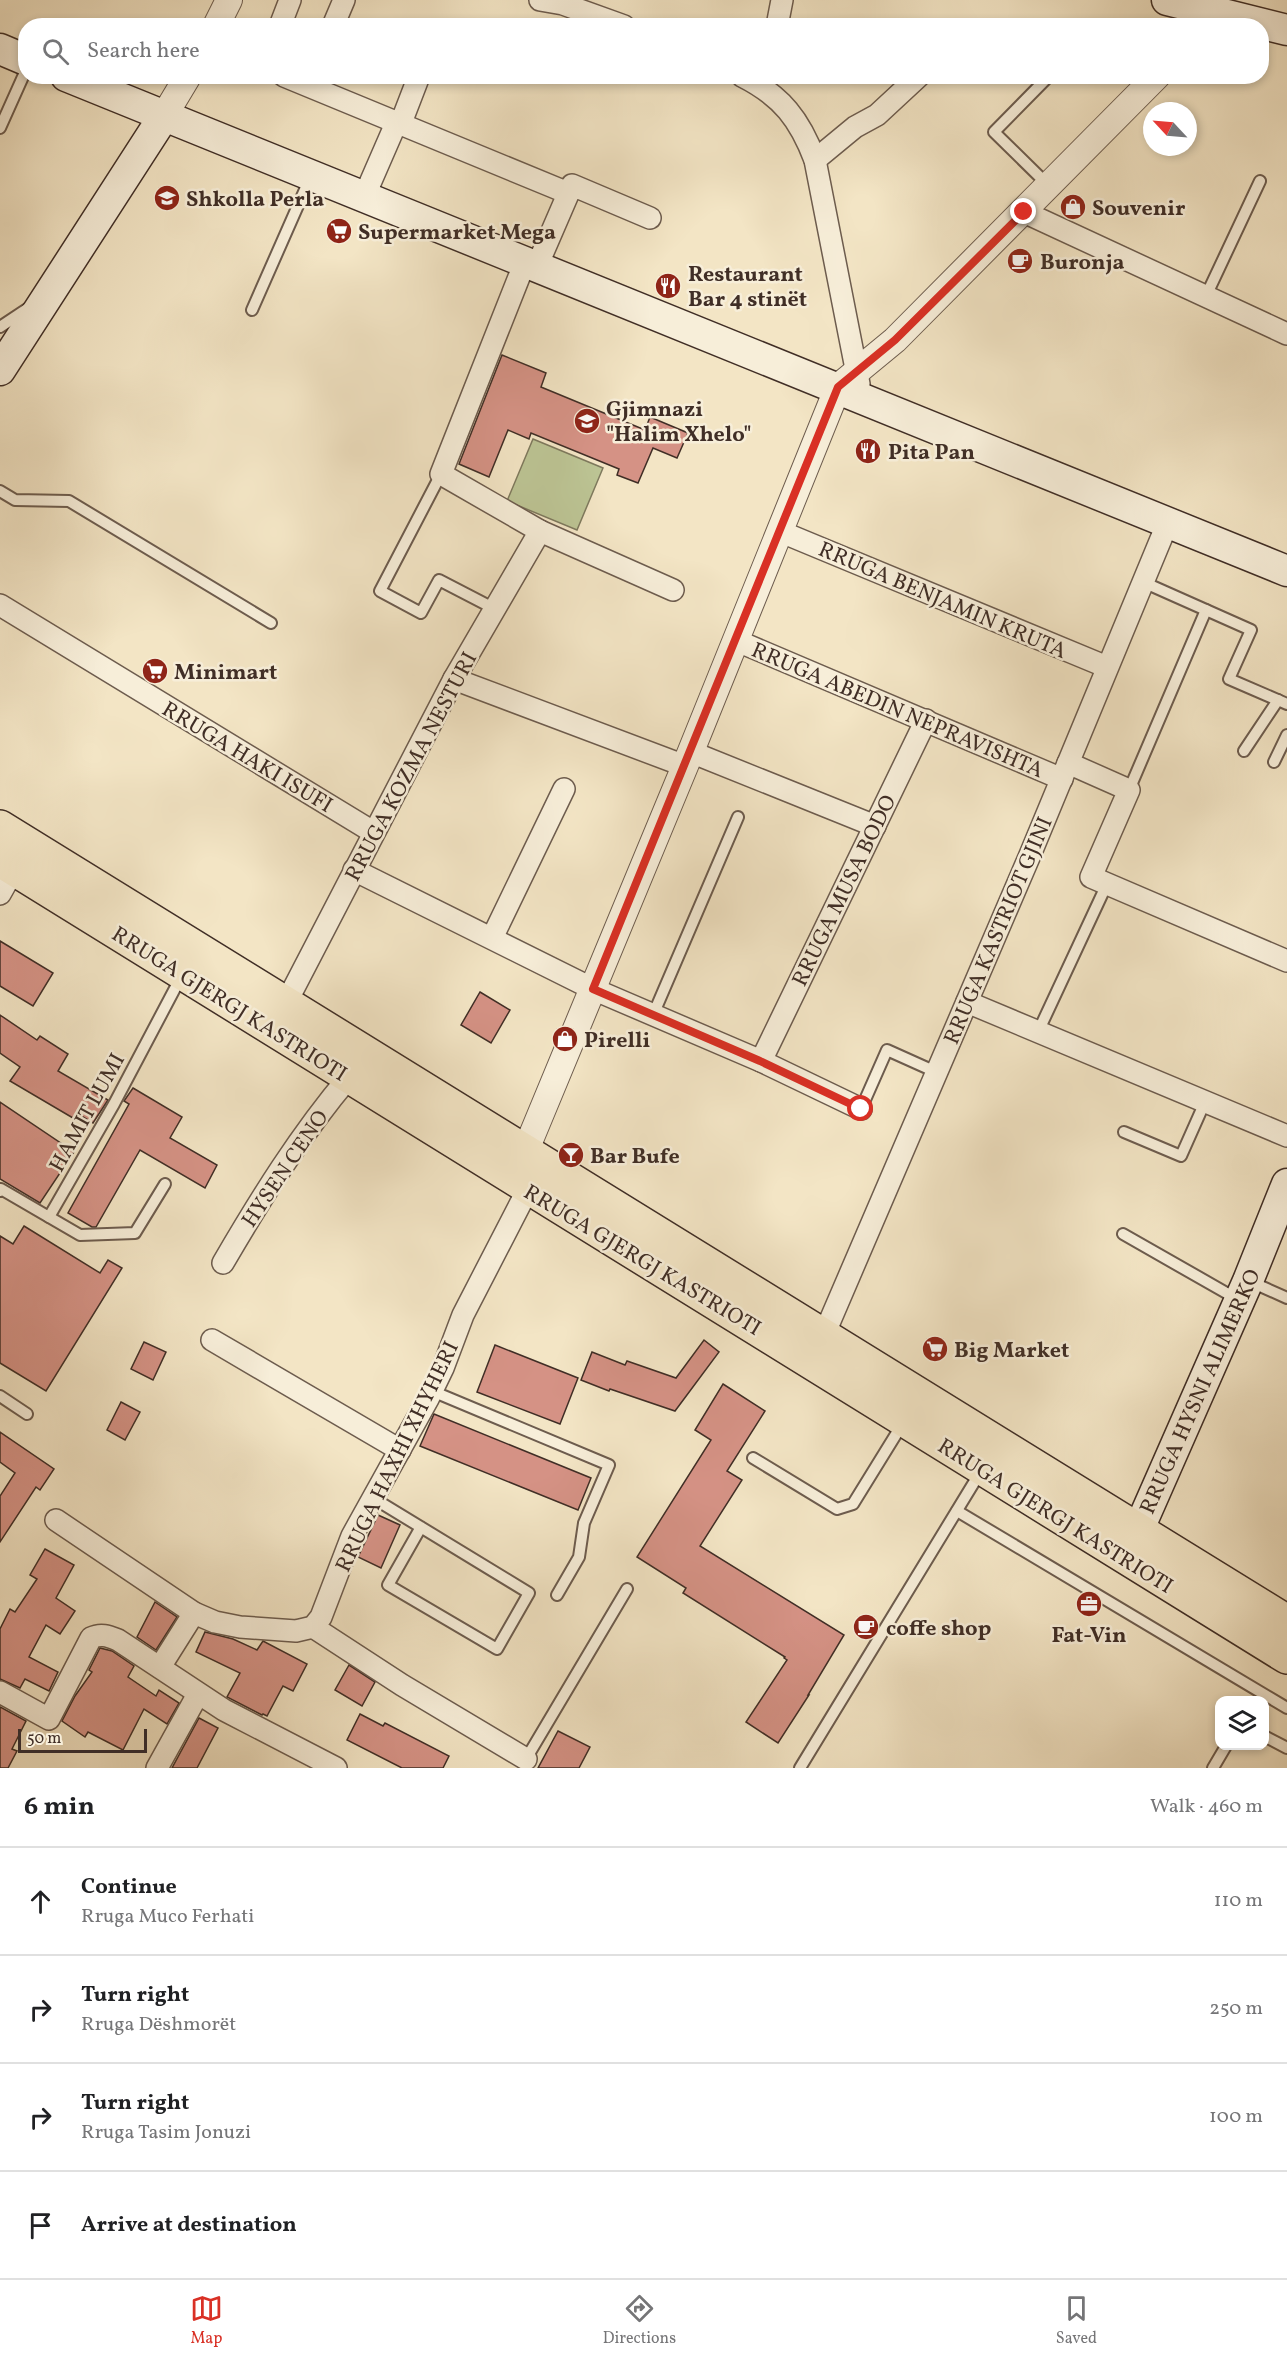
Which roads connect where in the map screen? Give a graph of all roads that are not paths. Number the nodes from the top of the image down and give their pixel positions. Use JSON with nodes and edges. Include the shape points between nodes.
{"nodes":[{"id":1,"x":229,"y":0,"type":"edge"},
{"id":2,"x":290,"y":0,"type":"edge"},
{"id":3,"x":344,"y":0,"type":"edge"},
{"id":4,"x":540,"y":0,"type":"edge"},
{"id":5,"x":782,"y":0,"type":"edge"},
{"id":6,"x":1167,"y":0,"type":"edge"},
{"id":7,"x":220,"y":18,"type":"edge"},
{"id":8,"x":283,"y":18,"type":"edge"},
{"id":9,"x":336,"y":18,"type":"edge"},
{"id":10,"x":602,"y":18,"type":"edge"},
{"id":11,"x":779,"y":18,"type":"edge"},
{"id":12,"x":1209,"y":18,"type":"edge"},
{"id":13,"x":1269,"y":27,"type":"edge"},
{"id":14,"x":1287,"y":30,"type":"edge"},
{"id":15,"x":0,"y":49,"type":"edge"},
{"id":16,"x":18,"y":57,"type":"edge"},
{"id":17,"x":20,"y":84,"type":"edge"},
{"id":18,"x":86,"y":84,"type":"edge"},
{"id":19,"x":183,"y":84,"type":"edge"},
{"id":20,"x":303,"y":84,"type":"edge"},
{"id":21,"x":416,"y":84,"type":"edge"},
{"id":22,"x":757,"y":84,"type":"edge"},
{"id":23,"x":910,"y":84,"type":"edge"},
{"id":24,"x":1041,"y":84,"type":"edge"},
{"id":25,"x":1149,"y":84,"type":"edge"},
{"id":26,"x":164,"y":116,"type":"junction"},
{"id":27,"x":397,"y":123,"type":"junction"},
{"id":28,"x":0,"y":128,"type":"edge"},
{"id":29,"x":815,"y":160,"type":"junction"},
{"id":30,"x":311,"y":176,"type":"junction"},
{"id":31,"x":1260,"y":181,"type":"dead end"},
{"id":32,"x":1049,"y":186,"type":"junction"},
{"id":33,"x":568,"y":193,"type":"junction"},
{"id":34,"x":364,"y":197,"type":"junction"},
{"id":35,"x":1024,"y":212,"type":"junction"},
{"id":36,"x":650,"y":218,"type":"dead end"},
{"id":37,"x":531,"y":264,"type":"junction"},
{"id":38,"x":50,"y":294,"type":"junction"},
{"id":39,"x":1206,"y":296,"type":"junction"},
{"id":40,"x":252,"y":310,"type":"dead end"},
{"id":41,"x":0,"y":327,"type":"edge"},
{"id":42,"x":1287,"y":334,"type":"edge"},
{"id":43,"x":0,"y":370,"type":"edge"},
{"id":44,"x":852,"y":385,"type":"junction"},
{"id":45,"x":441,"y":474,"type":"junction"},
{"id":46,"x":0,"y":491,"type":"edge"},
{"id":47,"x":1168,"y":522,"type":"junction"},
{"id":48,"x":540,"y":531,"type":"junction"},
{"id":49,"x":779,"y":531,"type":"junction"},
{"id":50,"x":1287,"y":570,"type":"edge"},
{"id":51,"x":1143,"y":582,"type":"junction"},
{"id":52,"x":673,"y":590,"type":"dead end"},
{"id":53,"x":0,"y":605,"type":"edge"},
{"id":54,"x":495,"y":609,"type":"junction"},
{"id":55,"x":1206,"y":610,"type":"junction"},
{"id":56,"x":270,"y":623,"type":"dead end"},
{"id":57,"x":735,"y":640,"type":"junction"},
{"id":58,"x":1107,"y":667,"type":"junction"},
{"id":59,"x":454,"y":679,"type":"junction"},
{"id":60,"x":1283,"y":702,"type":"edge"},
{"id":61,"x":926,"y":720,"type":"junction"},
{"id":62,"x":1287,"y":735,"type":"edge"},
{"id":63,"x":1244,"y":751,"type":"dead end"},
{"id":64,"x":688,"y":759,"type":"junction"},
{"id":65,"x":1274,"y":762,"type":"dead end"},
{"id":66,"x":1065,"y":771,"type":"junction"},
{"id":67,"x":564,"y":789,"type":"dead end"},
{"id":68,"x":1129,"y":790,"type":"junction"},
{"id":69,"x":738,"y":817,"type":"dead end"},
{"id":70,"x":874,"y":826,"type":"junction"},
{"id":71,"x":0,"y":827,"type":"edge"},
{"id":72,"x":373,"y":832,"type":"junction"},
{"id":73,"x":354,"y":870,"type":"junction"},
{"id":74,"x":5,"y":874,"type":"edge"},
{"id":75,"x":1107,"y":884,"type":"junction"},
{"id":76,"x":492,"y":938,"type":"junction"},
{"id":77,"x":1287,"y":961,"type":"edge"},
{"id":78,"x":183,"y":975,"type":"junction"},
{"id":79,"x":593,"y":989,"type":"junction"},
{"id":80,"x":967,"y":1002,"type":"junction"},
{"id":81,"x":286,"y":1003,"type":"junction"},
{"id":82,"x":653,"y":1015,"type":"junction"},
{"id":83,"x":1038,"y":1032,"type":"junction"},
{"id":84,"x":760,"y":1061,"type":"junction"},
{"id":85,"x":936,"y":1072,"type":"junction"},
{"id":86,"x":349,"y":1077,"type":"junction"},
{"id":87,"x":1204,"y":1102,"type":"junction"},
{"id":88,"x":861,"y":1109,"type":"joint"},
{"id":89,"x":1124,"y":1132,"type":"dead end"},
{"id":90,"x":1287,"y":1136,"type":"edge"},
{"id":91,"x":525,"y":1152,"type":"junction"},
{"id":92,"x":165,"y":1184,"type":"dead end"},
{"id":93,"x":1287,"y":1184,"type":"edge"},
{"id":94,"x":528,"y":1189,"type":"junction"},
{"id":95,"x":0,"y":1191,"type":"edge"},
{"id":96,"x":49,"y":1217,"type":"junction"},
{"id":97,"x":1123,"y":1234,"type":"dead end"},
{"id":98,"x":223,"y":1263,"type":"dead end"},
{"id":99,"x":1244,"y":1291,"type":"junction"},
{"id":100,"x":1287,"y":1298,"type":"edge"},
{"id":101,"x":824,"y":1336,"type":"junction"},
{"id":102,"x":212,"y":1340,"type":"dead end"},
{"id":103,"x":432,"y":1391,"type":"junction"},
{"id":104,"x":0,"y":1395,"type":"edge"},
{"id":105,"x":27,"y":1414,"type":"dead end"},
{"id":106,"x":905,"y":1421,"type":"junction"},
{"id":107,"x":400,"y":1450,"type":"junction"},
{"id":108,"x":753,"y":1458,"type":"dead end"},
{"id":109,"x":982,"y":1470,"type":"junction"},
{"id":110,"x":373,"y":1498,"type":"junction"},
{"id":111,"x":957,"y":1511,"type":"junction"},
{"id":112,"x":56,"y":1520,"type":"dead end"},
{"id":113,"x":422,"y":1527,"type":"junction"},
{"id":114,"x":1138,"y":1531,"type":"junction"},
{"id":115,"x":627,"y":1589,"type":"dead end"},
{"id":116,"x":557,"y":1595,"type":"dead end"},
{"id":117,"x":194,"y":1613,"type":"junction"},
{"id":118,"x":1287,"y":1622,"type":"edge"},
{"id":119,"x":313,"y":1627,"type":"junction"},
{"id":120,"x":1287,"y":1657,"type":"edge"},
{"id":121,"x":160,"y":1667,"type":"junction"},
{"id":122,"x":0,"y":1692,"type":"edge"},
{"id":123,"x":198,"y":1694,"type":"junction"},
{"id":124,"x":1287,"y":1708,"type":"edge"},
{"id":125,"x":1269,"y":1739,"type":"edge"},
{"id":126,"x":1287,"y":1748,"type":"edge"},
{"id":127,"x":1224,"y":1750,"type":"edge"},
{"id":128,"x":526,"y":1759,"type":"joint"},
{"id":129,"x":156,"y":1768,"type":"edge"},
{"id":130,"x":336,"y":1768,"type":"edge"},
{"id":131,"x":800,"y":1768,"type":"edge"},
{"id":132,"x":1213,"y":1768,"type":"edge"}],
"edges":[{"from":1,"to":7,"type":"street"},
{"from":2,"to":8,"type":"street"},
{"from":3,"to":9,"type":"street"},
{"from":4,"to":10,"type":"street"},
{"from":5,"to":11,"type":"street"},
{"from":6,"to":12,"type":"main road"},
{"from":13,"to":14,"type":"main road"},
{"from":15,"to":16,"type":"main road"},
{"from":17,"to":28,"type":"lane"},
{"from":18,"to":26,"type":"main road"},
{"from":19,"to":26,"type":"street"},
{"from":20,"to":27,"type":"street"},
{"from":21,"to":27,"type":"street"},
{"from":22,"to":29,"type":"street","via":[[794,116]]},
{"from":23,"to":29,"type":"street","via":[[877,115],[855,127]]},
{"from":24,"to":32,"type":"lane","via":[[994,132]]},
{"from":25,"to":32,"type":"street"},
{"from":26,"to":30,"type":"main road"},
{"from":26,"to":38,"type":"main road"},
{"from":27,"to":33,"type":"street"},
{"from":27,"to":34,"type":"street"},
{"from":29,"to":44,"type":"street"},
{"from":30,"to":34,"type":"main road"},
{"from":30,"to":40,"type":"lane"},
{"from":31,"to":39,"type":"lane"},
{"from":32,"to":35,"type":"street"},
{"from":33,"to":36,"type":"street","via":[[572,184]]},
{"from":33,"to":37,"type":"street"},
{"from":34,"to":37,"type":"main road"},
{"from":35,"to":39,"type":"street"},
{"from":35,"to":44,"type":"street"},
{"from":37,"to":44,"type":"main road"},
{"from":37,"to":45,"type":"street"},
{"from":38,"to":41,"type":"lane"},
{"from":38,"to":43,"type":"main road"},
{"from":39,"to":42,"type":"street"},
{"from":44,"to":47,"type":"main road"},
{"from":44,"to":49,"type":"street"},
{"from":45,"to":48,"type":"street"},
{"from":45,"to":54,"type":"lane","via":[[380,591],[421,613],[439,580]]},
{"from":46,"to":56,"type":"lane","via":[[15,500],[69,501]]},
{"from":47,"to":50,"type":"main road"},
{"from":47,"to":51,"type":"street","name":"RRUGA KASTRIOT GJINI"},
{"from":48,"to":52,"type":"street"},
{"from":48,"to":54,"type":"street","name":"RRUGA KOZMA NESTURI"},
{"from":49,"to":57,"type":"street"},
{"from":49,"to":58,"type":"street","name":"RRUGA BENJAMIN KRUTA"},
{"from":51,"to":55,"type":"lane"},
{"from":51,"to":58,"type":"street","name":"RRUGA KASTRIOT GJINI"},
{"from":53,"to":72,"type":"street","name":"RRUGA HAKI ISUFI"},
{"from":54,"to":59,"type":"street","name":"RRUGA KOZMA NESTURI"},
{"from":55,"to":60,"type":"lane","via":[[1251,630],[1229,679]]},
{"from":55,"to":68,"type":"lane"},
{"from":57,"to":61,"type":"street","name":"RRUGA ABEDIN NEPRAVISHTA"},
{"from":57,"to":64,"type":"street"},
{"from":58,"to":66,"type":"street","name":"RRUGA KASTRIOT GJINI"},
{"from":59,"to":64,"type":"street"},
{"from":59,"to":72,"type":"street","name":"RRUGA KOZMA NESTURI"},
{"from":60,"to":63,"type":"lane"},
{"from":61,"to":66,"type":"street","name":"RRUGA ABEDIN NEPRAVISHTA"},
{"from":61,"to":70,"type":"street","name":"RRUGA MUSA BODO"},
{"from":62,"to":65,"type":"lane"},
{"from":64,"to":70,"type":"street"},
{"from":64,"to":79,"type":"street"},
{"from":66,"to":68,"type":"street","name":"RRUGA ABEDIN NEPRAVISHTA"},
{"from":66,"to":80,"type":"street","name":"RRUGA KASTRIOT GJINI"},
{"from":67,"to":76,"type":"street"},
{"from":68,"to":75,"type":"street","via":[[1091,877]]},
{"from":69,"to":82,"type":"lane"},
{"from":70,"to":84,"type":"street","name":"RRUGA MUSA BODO"},
{"from":71,"to":81,"type":"main road","name":"RRUGA GJERGJ KASTRIOTI"},
{"from":72,"to":73,"type":"street","name":"RRUGA KOZMA NESTURI"},
{"from":73,"to":76,"type":"street"},
{"from":73,"to":81,"type":"street","name":"RRUGA KOZMA NESTURI"},
{"from":74,"to":78,"type":"main road","name":"RRUGA GJERGJ KASTRIOTI"},
{"from":75,"to":77,"type":"street"},
{"from":75,"to":83,"type":"lane"},
{"from":76,"to":79,"type":"street"},
{"from":78,"to":86,"type":"main road","name":"RRUGA GJERGJ KASTRIOTI"},
{"from":78,"to":96,"type":"lane","name":"HAMIT LUMI"},
{"from":79,"to":82,"type":"street"},
{"from":79,"to":91,"type":"street"},
{"from":80,"to":83,"type":"street"},
{"from":80,"to":85,"type":"street","name":"RRUGA KASTRIOT GJINI"},
{"from":81,"to":91,"type":"main road","name":"RRUGA GJERGJ KASTRIOTI"},
{"from":82,"to":84,"type":"street"},
{"from":83,"to":87,"type":"street"},
{"from":84,"to":88,"type":"street"},
{"from":85,"to":88,"type":"lane","via":[[887,1050]]},
{"from":85,"to":101,"type":"street","name":"RRUGA KASTRIOT GJINI"},
{"from":86,"to":94,"type":"main road","name":"RRUGA GJERGJ KASTRIOTI"},
{"from":86,"to":98,"type":"street","name":"HYSEN CENO","via":[[268,1186]]},
{"from":87,"to":89,"type":"lane","via":[[1180,1156]]},
{"from":87,"to":90,"type":"street"},
{"from":91,"to":101,"type":"main road","name":"RRUGA GJERGJ KASTRIOTI"},
{"from":92,"to":96,"type":"lane","via":[[135,1233],[80,1235]]},
{"from":93,"to":99,"type":"main road","name":"RRUGA HYSNI ALIMERKO"},
{"from":94,"to":103,"type":"street","name":"RRUGA HAXHI XHYHERI","via":[[463,1315]]},
{"from":94,"to":106,"type":"main road","name":"RRUGA GJERGJ KASTRIOTI"},
{"from":95,"to":96,"type":"lane","via":[[1,1188]]},
{"from":97,"to":99,"type":"lane"},
{"from":99,"to":100,"type":"lane"},
{"from":99,"to":114,"type":"main road","name":"RRUGA HYSNI ALIMERKO"},
{"from":101,"to":114,"type":"main road","name":"RRUGA GJERGJ KASTRIOTI"},
{"from":102,"to":107,"type":"street"},
{"from":103,"to":107,"type":"street","name":"RRUGA HAXHI XHYHERI"},
{"from":103,"to":116,"type":"lane","via":[[609,1465],[584,1523],[579,1557]]},
{"from":104,"to":105,"type":"lane"},
{"from":106,"to":108,"type":"lane","via":[[853,1504],[837,1509]]},
{"from":106,"to":109,"type":"main road","name":"RRUGA GJERGJ KASTRIOTI"},
{"from":107,"to":110,"type":"street","name":"RRUGA HAXHI XHYHERI"},
{"from":109,"to":111,"type":"lane"},
{"from":109,"to":120,"type":"main road","name":"RRUGA GJERGJ KASTRIOTI"},
{"from":110,"to":113,"type":"lane"},
{"from":110,"to":119,"type":"street","name":"RRUGA HAXHI XHYHERI","via":[[352,1536],[321,1617]]},
{"from":111,"to":124,"type":"lane"},
{"from":111,"to":131,"type":"lane"},
{"from":112,"to":117,"type":"street"},
{"from":113,"to":113,"type":"lane","via":[[529,1593],[497,1649],[388,1585]]},
{"from":114,"to":118,"type":"main road","name":"RRUGA GJERGJ KASTRIOTI"},
{"from":115,"to":128,"type":"lane"},
{"from":117,"to":119,"type":"street","via":[[240,1627],[296,1631]]},
{"from":117,"to":121,"type":"street"},
{"from":119,"to":128,"type":"street"},
{"from":121,"to":122,"type":"street","via":[[118,1640],[98,1635],[91,1638],[49,1719]]},
{"from":121,"to":123,"type":"street"},
{"from":123,"to":129,"type":"street"},
{"from":123,"to":130,"type":"street"},
{"from":125,"to":126,"type":"lane"},
{"from":127,"to":132,"type":"lane"}]}
